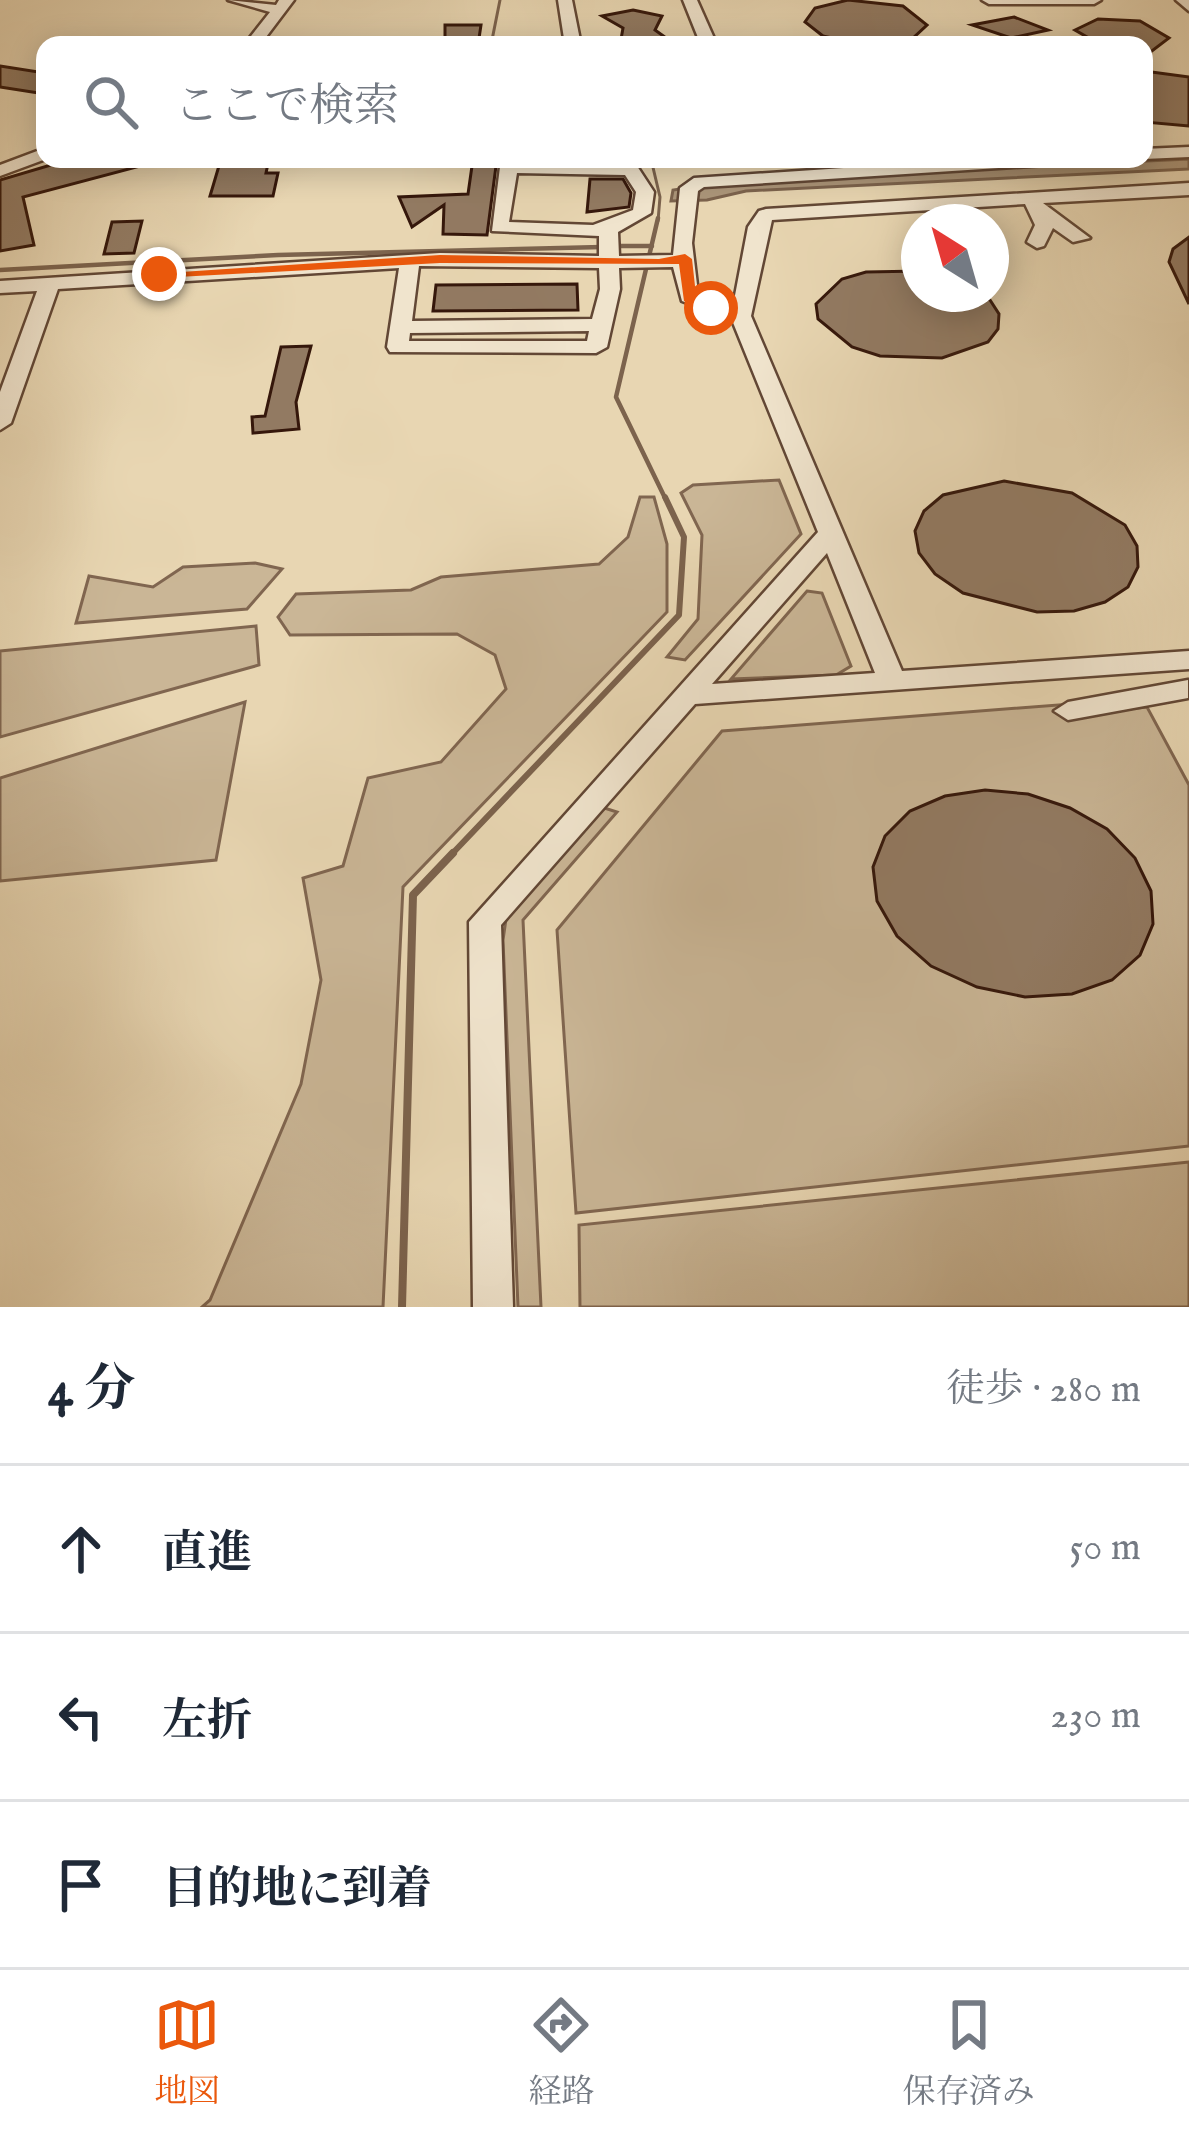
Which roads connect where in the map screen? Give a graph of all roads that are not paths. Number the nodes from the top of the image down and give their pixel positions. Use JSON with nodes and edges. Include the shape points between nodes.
{"nodes":[{"id":1,"x":235,"y":0,"type":"edge"},
{"id":2,"x":565,"y":0,"type":"edge"},
{"id":3,"x":690,"y":0,"type":"edge"},
{"id":4,"x":988,"y":0,"type":"edge"},
{"id":5,"x":1094,"y":0,"type":"edge"},
{"id":6,"x":283,"y":5,"type":"edge"},
{"id":7,"x":259,"y":36,"type":"edge"},
{"id":8,"x":571,"y":36,"type":"edge"},
{"id":9,"x":705,"y":36,"type":"edge"},
{"id":10,"x":1189,"y":152,"type":"edge"},
{"id":11,"x":1153,"y":154,"type":"edge"},
{"id":12,"x":36,"y":157,"type":"edge"},
{"id":13,"x":509,"y":168,"type":"edge"},
{"id":14,"x":616,"y":168,"type":"edge"},
{"id":15,"x":714,"y":168,"type":"edge"},
{"id":16,"x":757,"y":168,"type":"edge"},
{"id":17,"x":0,"y":171,"type":"edge"},
{"id":18,"x":725,"y":177,"type":"junction"},
{"id":19,"x":1189,"y":189,"type":"edge"},
{"id":20,"x":1035,"y":204,"type":"junction"},
{"id":21,"x":1080,"y":238,"type":"dead end"},
{"id":22,"x":1036,"y":242,"type":"dead end"},
{"id":23,"x":612,"y":249,"type":"junction"},
{"id":24,"x":685,"y":259,"type":"junction"},
{"id":25,"x":410,"y":261,"type":"junction"},
{"id":26,"x":51,"y":280,"type":"junction"},
{"id":27,"x":0,"y":287,"type":"edge"},
{"id":28,"x":741,"y":316,"type":"junction"},
{"id":29,"x":0,"y":423,"type":"edge"},
{"id":30,"x":832,"y":531,"type":"junction"},
{"id":31,"x":1180,"y":661,"type":"edge"},
{"id":32,"x":892,"y":680,"type":"junction"},
{"id":33,"x":1189,"y":690,"type":"edge"},
{"id":34,"x":687,"y":695,"type":"junction"},
{"id":35,"x":1069,"y":711,"type":"dead end"},
{"id":36,"x":493,"y":1307,"type":"edge"}],
"edges":[{"from":1,"to":6,"type":"street"},
{"from":2,"to":8,"type":"street"},
{"from":3,"to":9,"type":"street"},
{"from":4,"to":5,"type":"street"},
{"from":6,"to":7,"type":"street"},
{"from":10,"to":11,"type":"street"},
{"from":12,"to":17,"type":"street"},
{"from":13,"to":23,"type":"street","via":[[499,227]]},
{"from":14,"to":23,"type":"street","via":[[638,174],[645,192],[642,213]]},
{"from":15,"to":18,"type":"street"},
{"from":16,"to":18,"type":"street"},
{"from":18,"to":24,"type":"street","via":[[688,188]]},
{"from":19,"to":20,"type":"street"},
{"from":20,"to":21,"type":"street"},
{"from":20,"to":22,"type":"street","via":[[1044,233]]},
{"from":20,"to":28,"type":"street","via":[[766,215]]},
{"from":23,"to":24,"type":"street","via":[[659,263]]},
{"from":23,"to":25,"type":"street"},
{"from":23,"to":25,"type":"street","via":[[596,347],[398,347]]},
{"from":24,"to":28,"type":"street","via":[[689,298]]},
{"from":25,"to":26,"type":"street"},
{"from":26,"to":27,"type":"street"},
{"from":26,"to":29,"type":"street"},
{"from":28,"to":30,"type":"street"},
{"from":30,"to":32,"type":"street"},
{"from":30,"to":34,"type":"street"},
{"from":31,"to":32,"type":"street"},
{"from":31,"to":33,"type":"street"},
{"from":32,"to":34,"type":"street"},
{"from":33,"to":35,"type":"street"},
{"from":34,"to":36,"type":"street","via":[[485,922]]}]}
